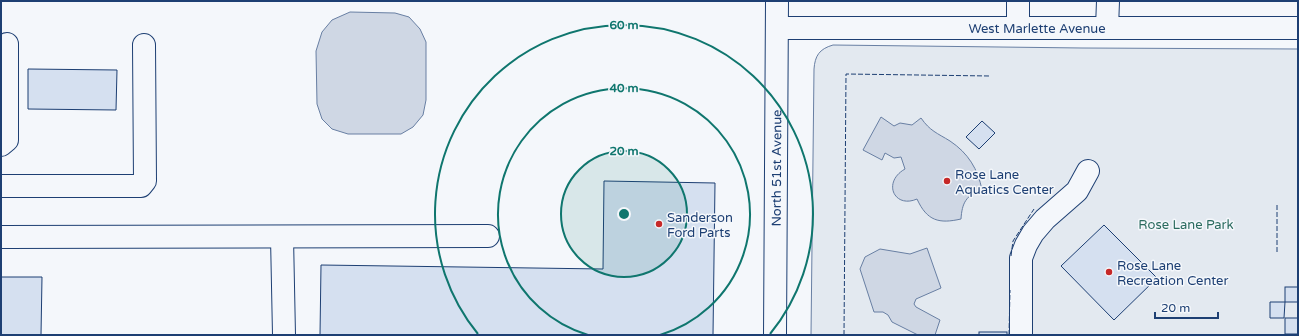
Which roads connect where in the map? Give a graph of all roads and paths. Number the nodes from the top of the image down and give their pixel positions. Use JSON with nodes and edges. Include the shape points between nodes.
{"nodes":[{"id":1,"x":777,"y":1,"type":"edge"},
{"id":2,"x":1018,"y":1,"type":"edge"},
{"id":3,"x":1108,"y":1,"type":"edge"},
{"id":4,"x":776,"y":28,"type":"junction"},
{"id":5,"x":1018,"y":28,"type":"junction"},
{"id":6,"x":1107,"y":28,"type":"junction"},
{"id":7,"x":1298,"y":28,"type":"edge"},
{"id":8,"x":7,"y":44,"type":"dead end"},
{"id":9,"x":144,"y":45,"type":"dead end"},
{"id":10,"x":1,"y":145,"type":"edge"},
{"id":11,"x":1088,"y":171,"type":"dead end"},
{"id":12,"x":1,"y":186,"type":"edge"},
{"id":13,"x":488,"y":236,"type":"dead end"},
{"id":14,"x":1,"y":237,"type":"edge"},
{"id":15,"x":282,"y":238,"type":"junction"},
{"id":16,"x":284,"y":335,"type":"edge"},
{"id":17,"x":775,"y":335,"type":"edge"},
{"id":18,"x":1021,"y":335,"type":"edge"}],
"edges":[{"from":1,"to":4,"type":"street","name":"North 51st Avenue"},
{"from":2,"to":5,"type":"street"},
{"from":3,"to":6,"type":"street"},
{"from":4,"to":5,"type":"street","name":"West Marlette Avenue"},
{"from":4,"to":17,"type":"street","name":"North 51st Avenue"},
{"from":5,"to":6,"type":"street","name":"West Marlette Avenue"},
{"from":6,"to":7,"type":"street","name":"West Marlette Avenue"},
{"from":8,"to":10,"type":"street","via":[[7,140]]},
{"from":9,"to":12,"type":"street","via":[[146,181],[141,186]]},
{"from":11,"to":18,"type":"street","via":[[1077,191],[1045,219],[1032,233],[1026,245],[1021,258]]},
{"from":13,"to":15,"type":"street"},
{"from":14,"to":15,"type":"street"},
{"from":15,"to":16,"type":"street"}]}
